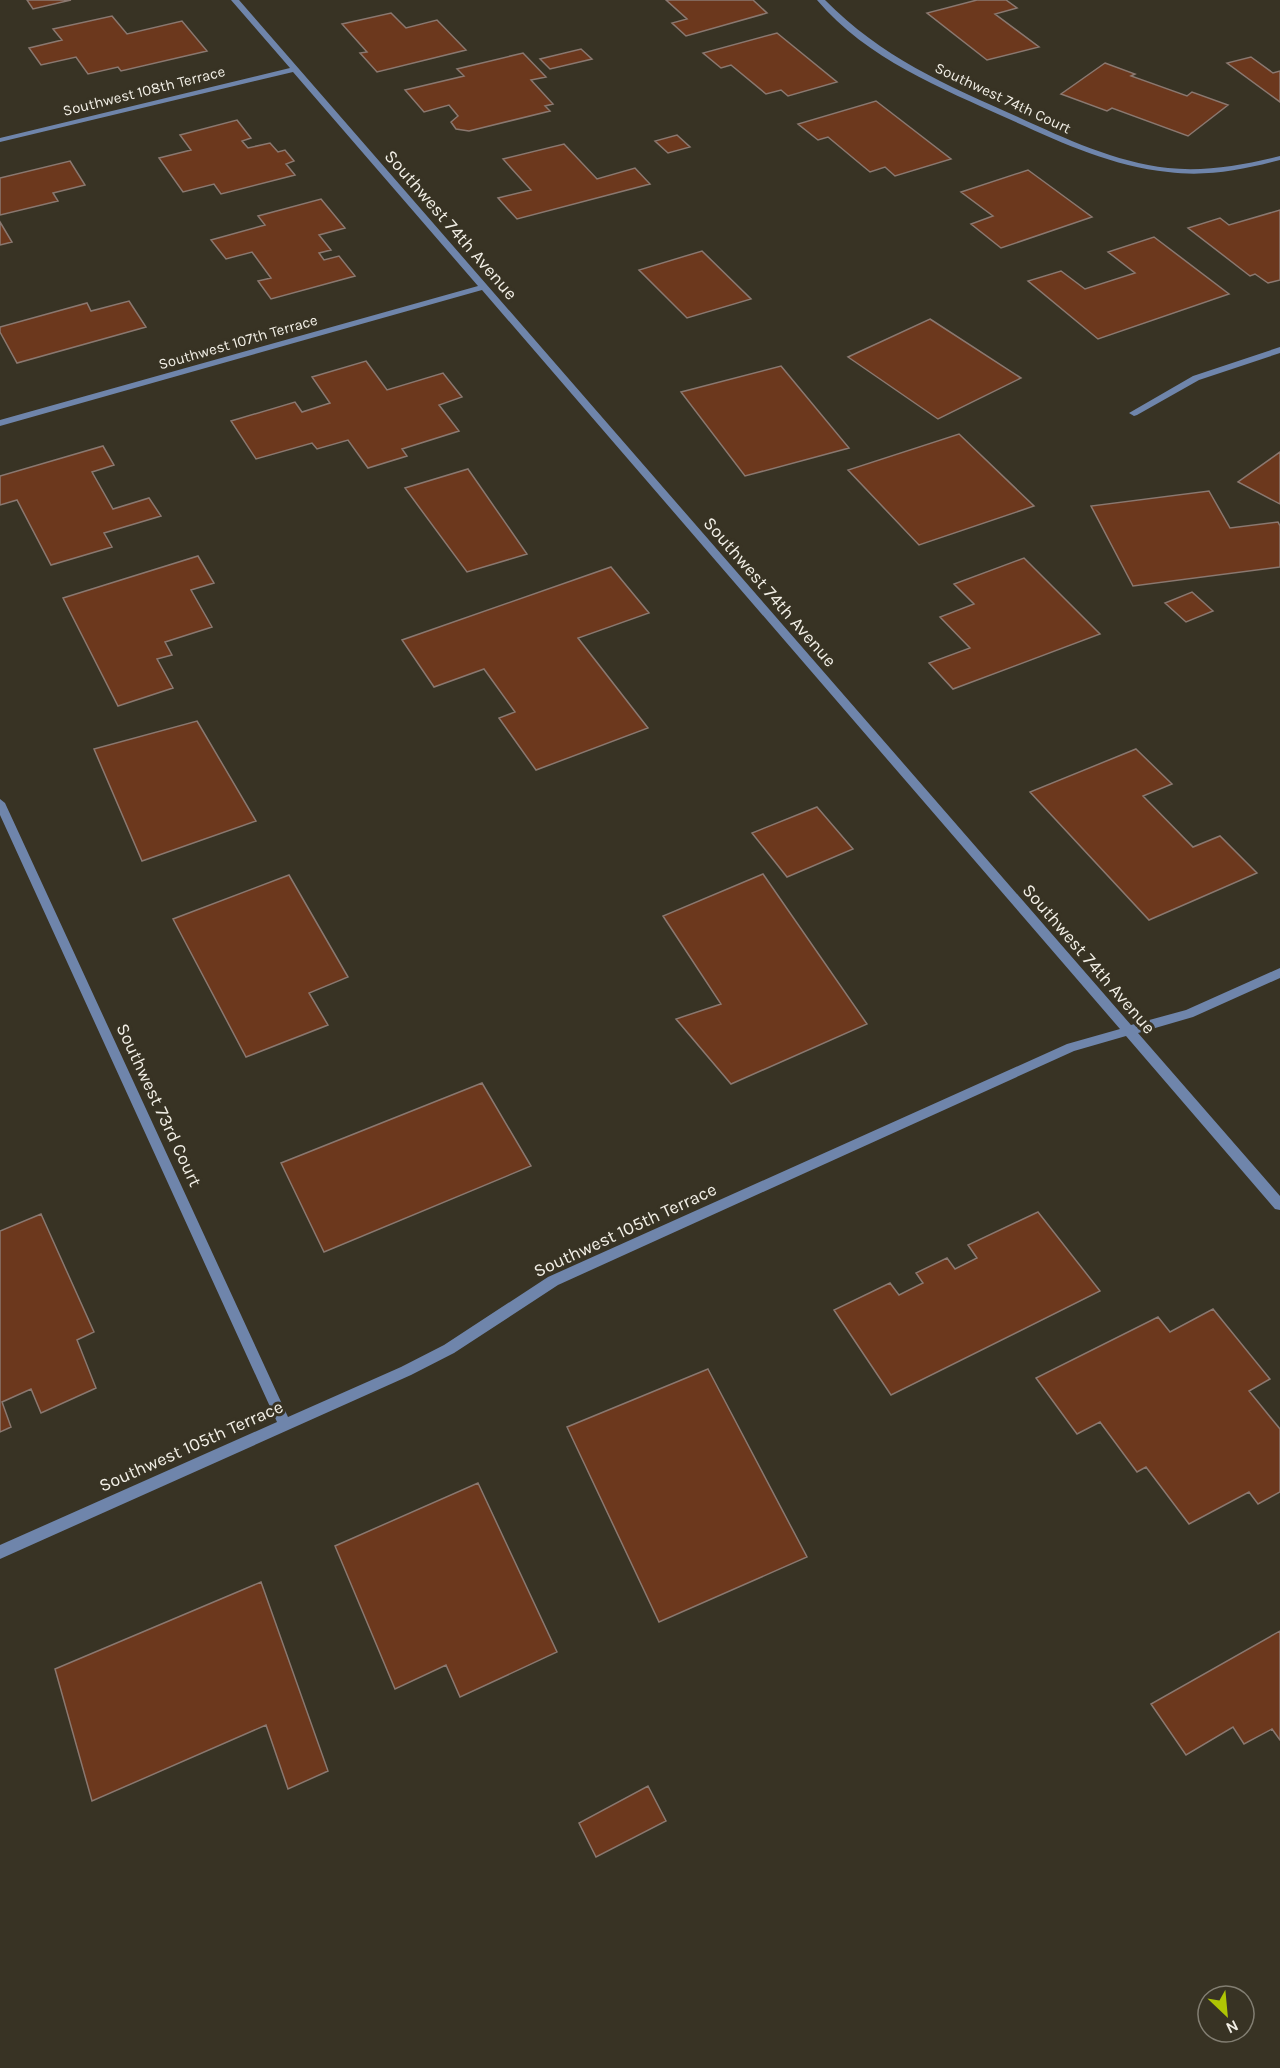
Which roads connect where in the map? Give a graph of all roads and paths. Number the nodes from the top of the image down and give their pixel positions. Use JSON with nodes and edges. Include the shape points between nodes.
{"nodes":[{"id":1,"x":235,"y":0,"type":"edge"},
{"id":2,"x":821,"y":0,"type":"edge"},
{"id":3,"x":295,"y":69,"type":"junction"},
{"id":4,"x":0,"y":140,"type":"edge"},
{"id":5,"x":1280,"y":158,"type":"edge"},
{"id":6,"x":483,"y":286,"type":"junction"},
{"id":7,"x":1280,"y":350,"type":"edge"},
{"id":8,"x":1134,"y":413,"type":"dead end"},
{"id":9,"x":0,"y":423,"type":"edge"},
{"id":10,"x":0,"y":803,"type":"edge"},
{"id":11,"x":1280,"y":973,"type":"edge"},
{"id":12,"x":1129,"y":1031,"type":"junction"},
{"id":13,"x":1280,"y":1205,"type":"edge"},
{"id":14,"x":284,"y":1423,"type":"junction"},
{"id":15,"x":0,"y":1552,"type":"edge"}],
"edges":[{"from":1,"to":3,"type":"street","name":"Southwest 74th Avenue"},
{"from":2,"to":5,"type":"street","name":"Southwest 74th Court","via":[[876,47],[961,95],[1114,160],[1196,172]]},
{"from":3,"to":4,"type":"street","name":"Southwest 108th Terrace"},
{"from":3,"to":6,"type":"street","name":"Southwest 74th Avenue"},
{"from":6,"to":9,"type":"street","name":"Southwest 107th Terrace"},
{"from":6,"to":12,"type":"street","name":"Southwest 74th Avenue"},
{"from":7,"to":8,"type":"street","via":[[1196,378]]},
{"from":10,"to":14,"type":"street","name":"Southwest 73rd Court"},
{"from":11,"to":12,"type":"street","name":"Southwest 105th Terrace","via":[[1189,1014]]},
{"from":12,"to":13,"type":"street","name":"Southwest 74th Avenue"},
{"from":12,"to":14,"type":"street","name":"Southwest 105th Terrace","via":[[1071,1047],[553,1281],[449,1349]]},
{"from":14,"to":15,"type":"street","name":"Southwest 105th Terrace"}]}
